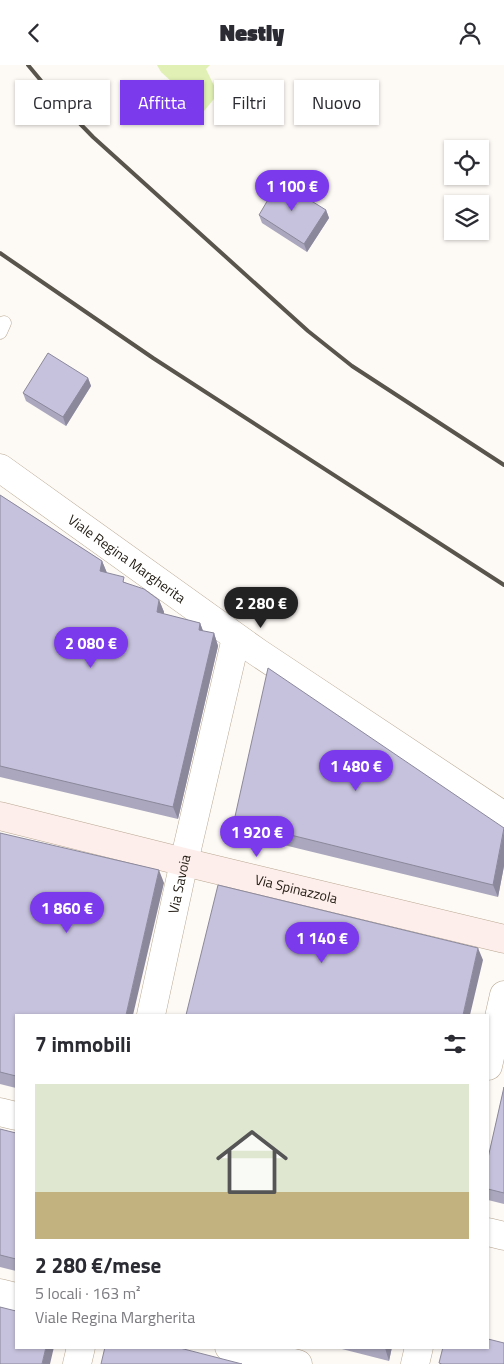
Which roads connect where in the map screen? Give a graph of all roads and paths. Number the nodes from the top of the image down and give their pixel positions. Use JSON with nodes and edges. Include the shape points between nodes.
{"nodes":[{"id":1,"x":0,"y":468,"type":"edge"},
{"id":2,"x":236,"y":637,"type":"junction"},
{"id":3,"x":0,"y":816,"type":"edge"},
{"id":4,"x":504,"y":816,"type":"edge"},
{"id":5,"x":184,"y":863,"type":"junction"},
{"id":6,"x":504,"y":939,"type":"edge"},
{"id":7,"x":504,"y":995,"type":"edge"},
{"id":8,"x":151,"y":1014,"type":"edge"},
{"id":9,"x":489,"y":1062,"type":"edge"},
{"id":10,"x":0,"y":1112,"type":"edge"},
{"id":11,"x":15,"y":1116,"type":"edge"},
{"id":12,"x":489,"y":1232,"type":"edge"},
{"id":13,"x":504,"y":1237,"type":"edge"},
{"id":14,"x":0,"y":1293,"type":"edge"},
{"id":15,"x":15,"y":1297,"type":"edge"},
{"id":16,"x":81,"y":1349,"type":"edge"},
{"id":17,"x":237,"y":1349,"type":"edge"},
{"id":18,"x":419,"y":1349,"type":"edge"},
{"id":19,"x":77,"y":1364,"type":"edge"},
{"id":20,"x":298,"y":1364,"type":"edge"},
{"id":21,"x":415,"y":1364,"type":"edge"}],
"edges":[{"from":1,"to":2,"type":"street","name":"Viale Regina Margherita"},
{"from":2,"to":4,"type":"street","name":"Viale Regina Margherita"},
{"from":2,"to":5,"type":"street","name":"Via Savoia"},
{"from":3,"to":5,"type":"street","name":"Via Spinazzola"},
{"from":5,"to":6,"type":"street","name":"Via Spinazzola"},
{"from":5,"to":8,"type":"street","name":"Via Savoia"},
{"from":7,"to":9,"type":"street"},
{"from":10,"to":11,"type":"street"},
{"from":12,"to":13,"type":"street"},
{"from":14,"to":15,"type":"street"},
{"from":16,"to":19,"type":"street"},
{"from":17,"to":20,"type":"street"},
{"from":18,"to":21,"type":"street"}]}
